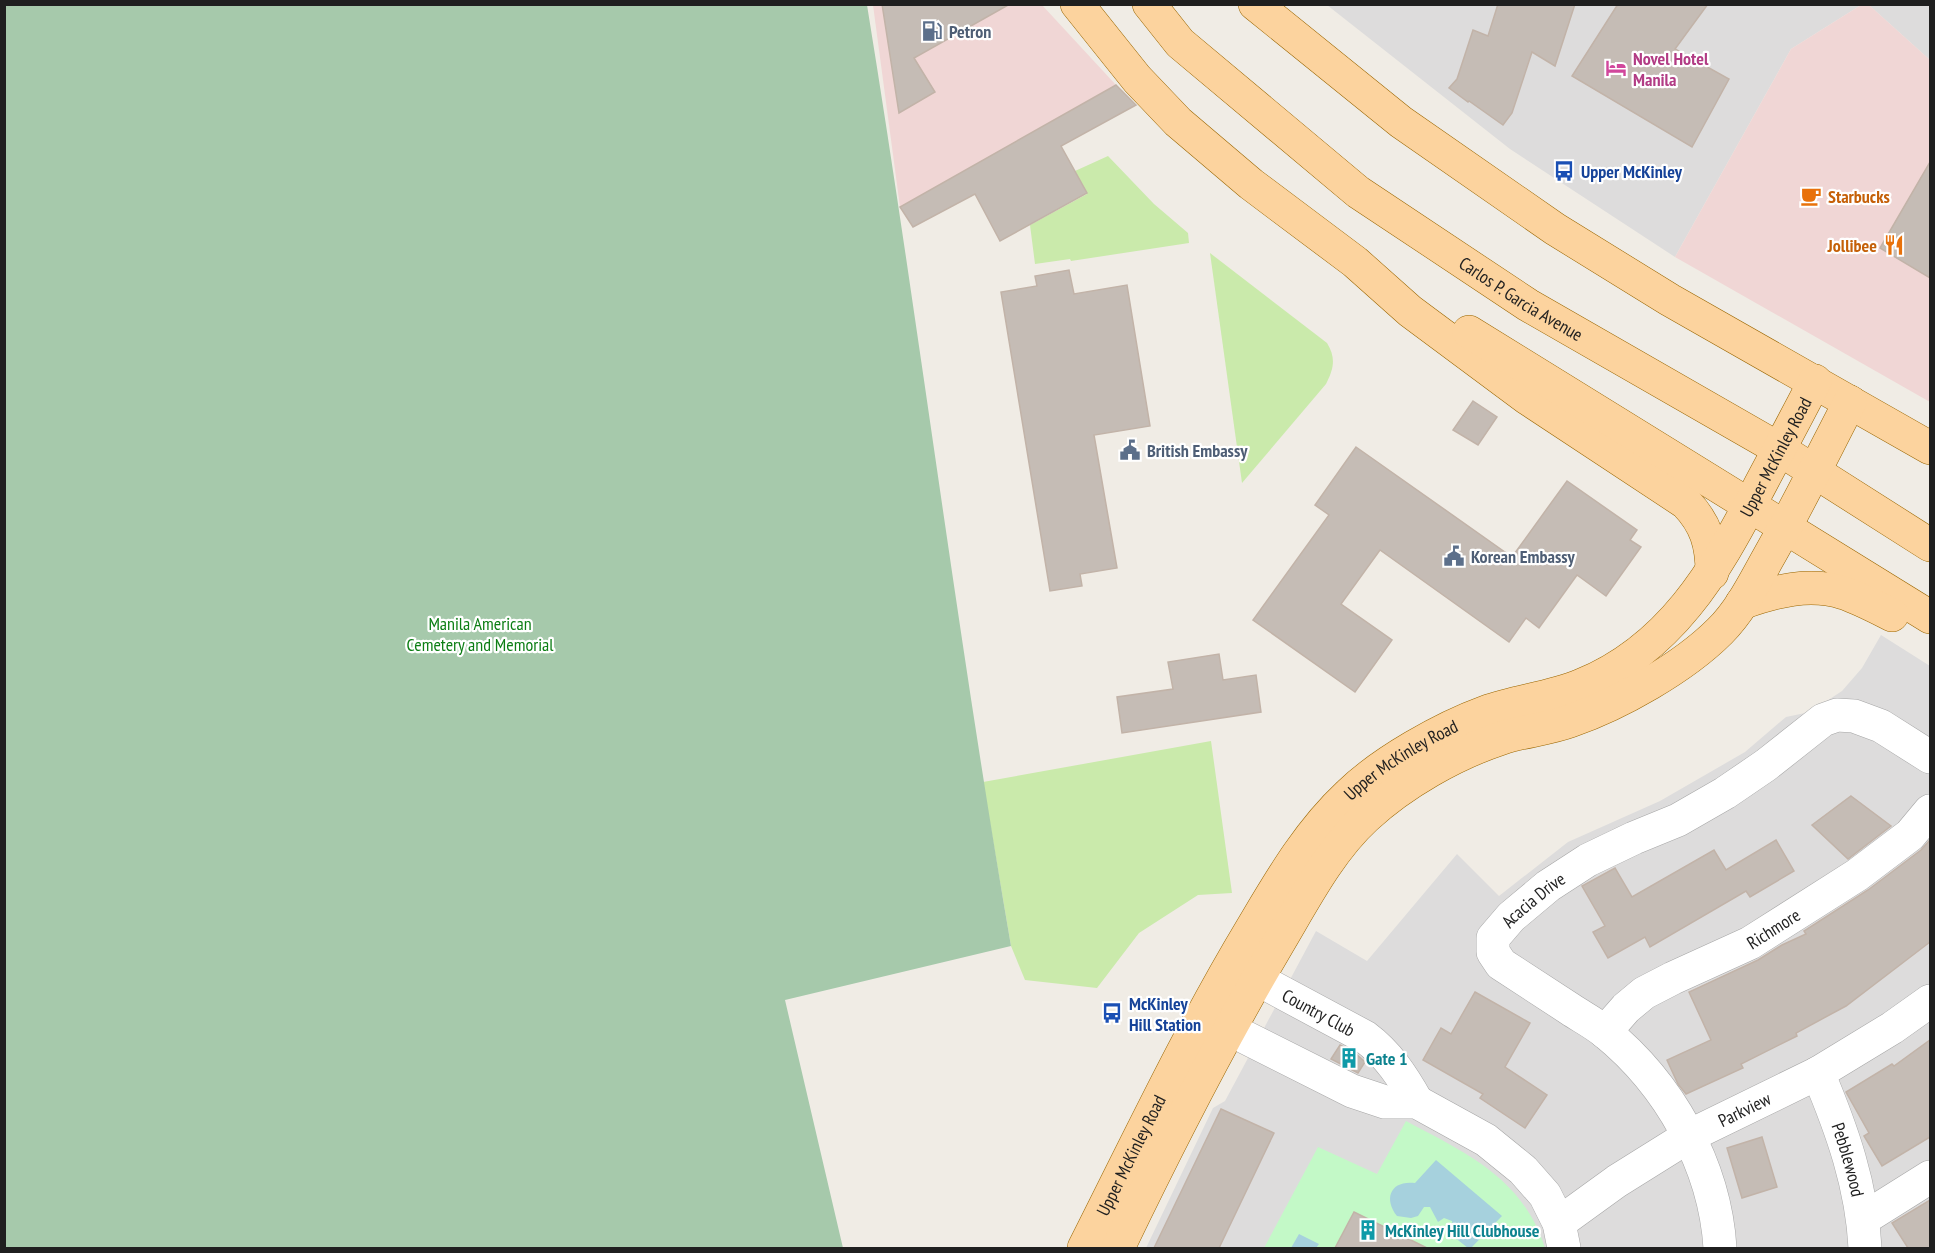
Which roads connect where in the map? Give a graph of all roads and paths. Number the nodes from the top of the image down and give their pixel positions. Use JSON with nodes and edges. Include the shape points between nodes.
{"nodes":[{"id":1,"x":1077,"y":4,"type":"edge"},
{"id":2,"x":1149,"y":4,"type":"edge"},
{"id":3,"x":1254,"y":4,"type":"edge"},
{"id":4,"x":1355,"y":262,"type":"junction"},
{"id":5,"x":1815,"y":381,"type":"junction"},
{"id":6,"x":1850,"y":402,"type":"junction"},
{"id":7,"x":1930,"y":448,"type":"edge"},
{"id":8,"x":1779,"y":449,"type":"junction"},
{"id":9,"x":1814,"y":470,"type":"junction"},
{"id":10,"x":1749,"y":506,"type":"junction"},
{"id":11,"x":1785,"y":526,"type":"junction"},
{"id":12,"x":1930,"y":545,"type":"edge"},
{"id":13,"x":1712,"y":573,"type":"junction"},
{"id":14,"x":1742,"y":603,"type":"junction"},
{"id":15,"x":1930,"y":617,"type":"edge"},
{"id":16,"x":1930,"y":634,"type":"edge"},
{"id":17,"x":1930,"y":757,"type":"edge"},
{"id":18,"x":1930,"y":810,"type":"edge"},
{"id":19,"x":1244,"y":970,"type":"junction"},
{"id":20,"x":1930,"y":1001,"type":"edge"},
{"id":21,"x":1215,"y":1023,"type":"junction"},
{"id":22,"x":1605,"y":1032,"type":"junction"},
{"id":23,"x":1818,"y":1073,"type":"junction"},
{"id":24,"x":1417,"y":1102,"type":"junction"},
{"id":25,"x":1689,"y":1137,"type":"junction"},
{"id":26,"x":1930,"y":1177,"type":"edge"},
{"id":27,"x":1864,"y":1234,"type":"edge"},
{"id":28,"x":1561,"y":1236,"type":"edge"},
{"id":29,"x":1084,"y":1248,"type":"edge"},
{"id":30,"x":1118,"y":1248,"type":"edge"},
{"id":31,"x":1720,"y":1248,"type":"edge"}],
"edges":[{"from":1,"to":4,"type":"main road","via":[[1137,79],[1178,122],[1251,184]]},
{"from":2,"to":8,"type":"main road","name":"Carlos P. Garcia Avenue","via":[[1180,43],[1358,192],[1528,305]]},
{"from":3,"to":5,"type":"main road","via":[[1401,122],[1555,229],[1670,300]]},
{"from":4,"to":10,"type":"main road"},
{"from":4,"to":13,"type":"main road","via":[[1410,311],[1527,398],[1686,503],[1708,536]]},
{"from":5,"to":6,"type":"main road"},
{"from":5,"to":8,"type":"main road","name":"Upper McKinley Road"},
{"from":6,"to":7,"type":"main road"},
{"from":6,"to":9,"type":"main road","name":"Upper McKinley Road"},
{"from":8,"to":9,"type":"main road","name":"Carlos P. Garcia Avenue"},
{"from":8,"to":10,"type":"main road","name":"Upper McKinley Road"},
{"from":9,"to":11,"type":"main road","name":"Upper McKinley Road"},
{"from":9,"to":12,"type":"main road","name":"Carlos P. Garcia Avenue"},
{"from":10,"to":11,"type":"main road"},
{"from":10,"to":13,"type":"main road","name":"Upper McKinley Road"},
{"from":11,"to":14,"type":"main road","name":"Upper McKinley Road"},
{"from":11,"to":15,"type":"main road"},
{"from":13,"to":19,"type":"main road","name":"Upper McKinley Road","via":[[1670,626],[1610,671],[1563,692],[1462,722],[1366,779],[1331,811],[1276,887]]},
{"from":14,"to":16,"type":"main road","via":[[1783,590],[1831,590],[1853,596]]},
{"from":14,"to":19,"type":"main road","name":"Upper McKinley Road","via":[[1704,646],[1610,705],[1474,749],[1426,774],[1382,804],[1334,855]]},
{"from":17,"to":22,"type":"street","name":"Acacia Drive","via":[[1881,726],[1854,716],[1838,715],[1823,720],[1725,793],[1678,820],[1588,860],[1548,886],[1493,938],[1492,952],[1501,964]]},
{"from":18,"to":22,"type":"street","name":"Richmore","via":[[1910,836],[1806,910],[1750,943],[1644,993]]},
{"from":19,"to":21,"type":"main road","name":"Upper McKinley Road"},
{"from":19,"to":24,"type":"street","name":"Country Club","via":[[1372,1042]]},
{"from":20,"to":23,"type":"street","name":"Parkview"},
{"from":21,"to":24,"type":"street","name":"Country Club","via":[[1370,1098]]},
{"from":21,"to":29,"type":"main road","name":"Upper McKinley Road"},
{"from":21,"to":30,"type":"main road","name":"Upper McKinley Road","via":[[1183,1113]]},
{"from":22,"to":25,"type":"street","name":"Acacia Drive","via":[[1657,1084]]},
{"from":23,"to":25,"type":"street","name":"Parkview"},
{"from":23,"to":27,"type":"street","name":"Pebblewood","via":[[1849,1156]]},
{"from":24,"to":28,"type":"street","name":"Country Club","via":[[1486,1140],[1523,1170],[1545,1195]]},
{"from":25,"to":28,"type":"street","name":"Parkview","via":[[1617,1181]]},
{"from":25,"to":31,"type":"street","name":"Acacia Drive","via":[[1714,1200]]},
{"from":26,"to":27,"type":"street"}]}
